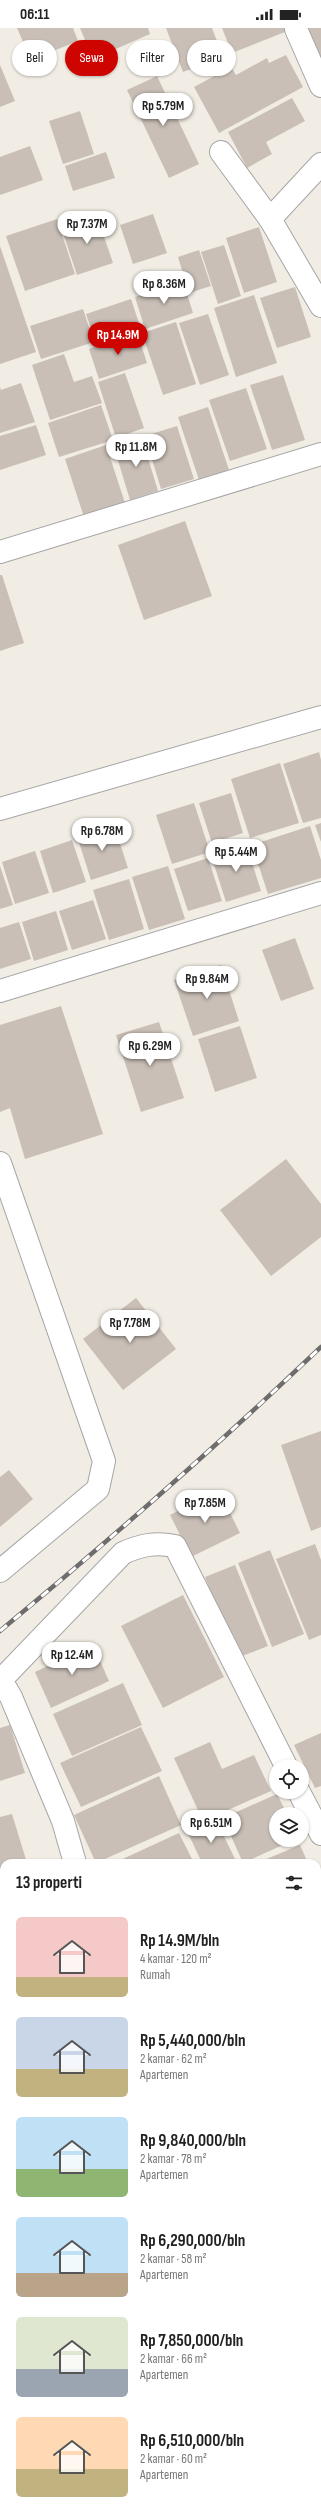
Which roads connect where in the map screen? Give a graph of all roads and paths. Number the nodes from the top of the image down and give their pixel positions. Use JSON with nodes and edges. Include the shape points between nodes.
{"nodes":[{"id":1,"x":296,"y":29,"type":"edge"},
{"id":2,"x":321,"y":86,"type":"edge"},
{"id":3,"x":221,"y":152,"type":"dead end"},
{"id":4,"x":321,"y":164,"type":"edge"},
{"id":5,"x":270,"y":219,"type":"junction"},
{"id":6,"x":321,"y":306,"type":"edge"},
{"id":7,"x":321,"y":454,"type":"edge"},
{"id":8,"x":0,"y":552,"type":"edge"},
{"id":9,"x":321,"y":717,"type":"edge"},
{"id":10,"x":0,"y":809,"type":"edge"},
{"id":11,"x":321,"y":893,"type":"edge"},
{"id":12,"x":0,"y":991,"type":"edge"},
{"id":13,"x":0,"y":1163,"type":"edge"},
{"id":14,"x":0,"y":1571,"type":"edge"},
{"id":15,"x":282,"y":1759,"type":"edge"},
{"id":16,"x":303,"y":1799,"type":"edge"},
{"id":17,"x":321,"y":1834,"type":"edge"},
{"id":18,"x":74,"y":1859,"type":"edge"}],
"edges":[{"from":1,"to":2,"type":"street"},
{"from":3,"to":5,"type":"street"},
{"from":4,"to":5,"type":"street"},
{"from":5,"to":6,"type":"street"},
{"from":7,"to":8,"type":"street"},
{"from":9,"to":10,"type":"street"},
{"from":11,"to":12,"type":"street"},
{"from":13,"to":14,"type":"street","via":[[104,1461],[98,1489]]},
{"from":15,"to":18,"type":"street","via":[[175,1546],[142,1544],[123,1553],[1,1680],[11,1696],[62,1821]]},
{"from":16,"to":17,"type":"street"}]}
